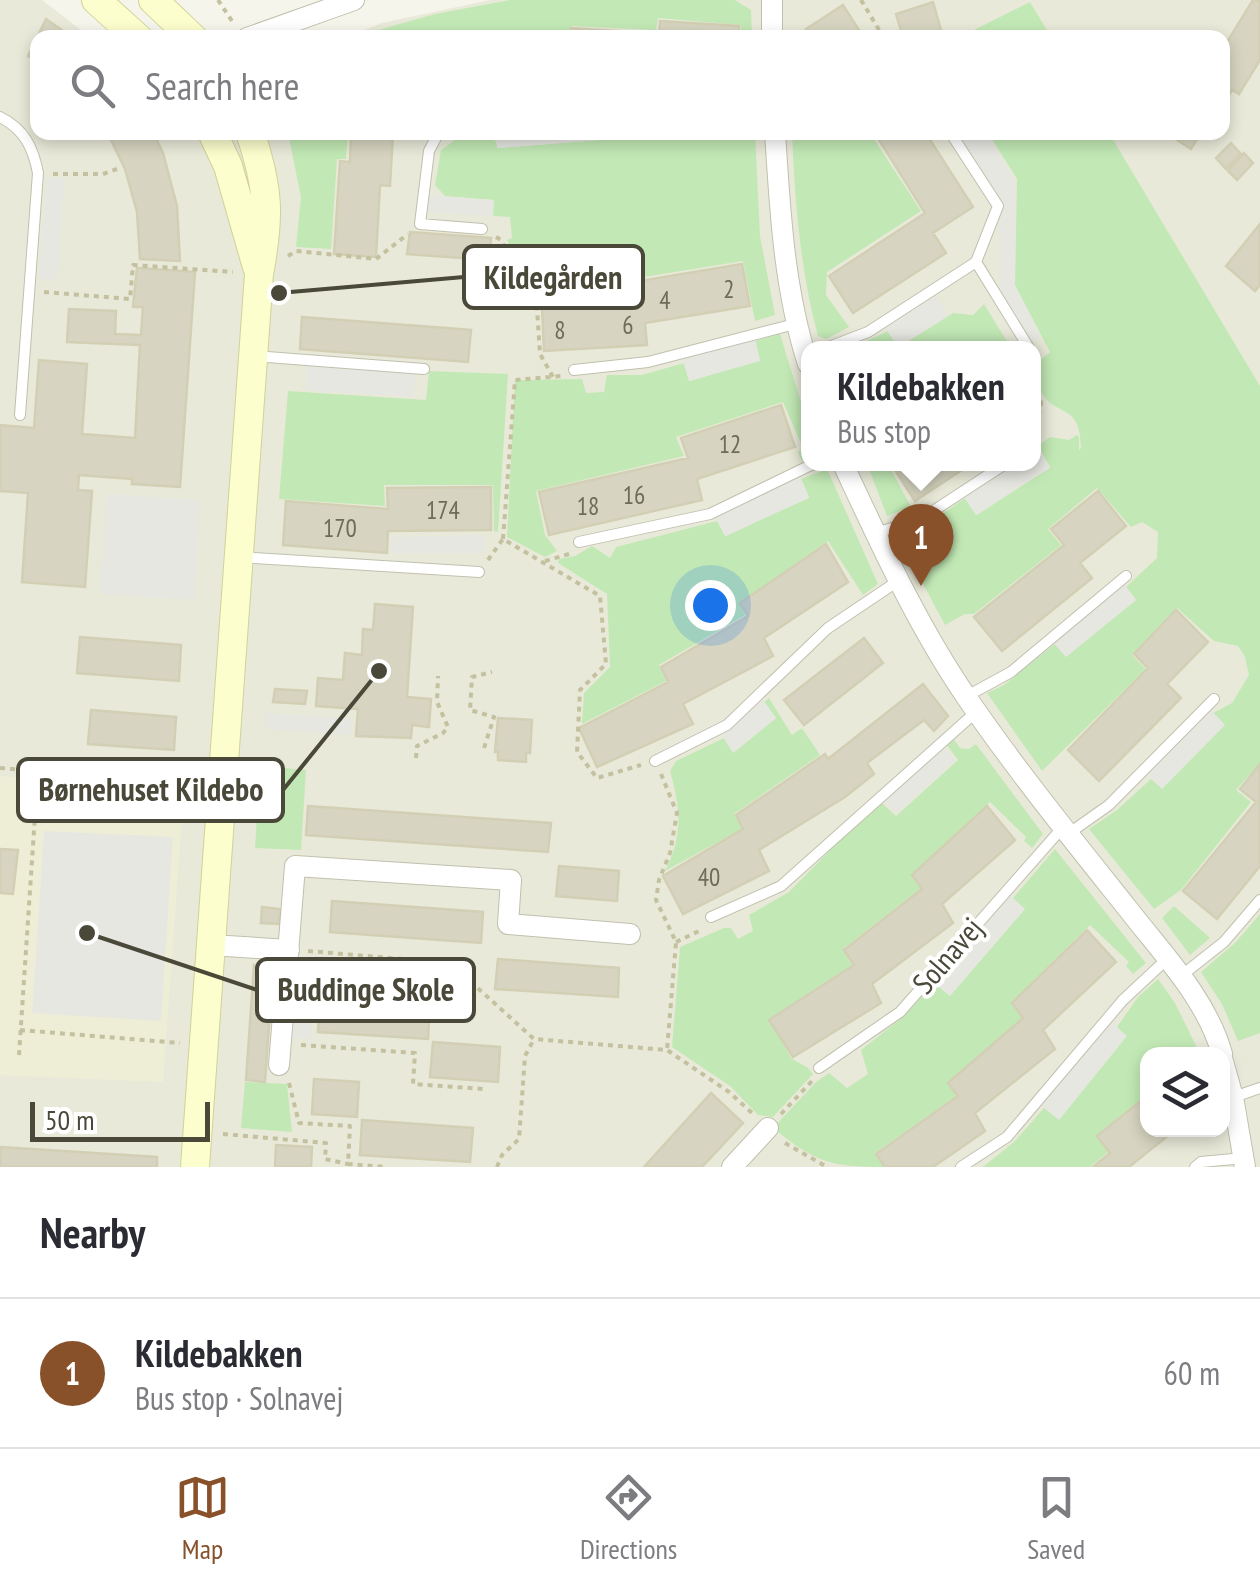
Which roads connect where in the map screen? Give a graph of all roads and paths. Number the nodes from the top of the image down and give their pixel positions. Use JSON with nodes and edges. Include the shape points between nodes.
{"nodes":[{"id":1,"x":96,"y":0,"type":"edge"},
{"id":2,"x":153,"y":0,"type":"edge"},
{"id":3,"x":218,"y":0,"type":"edge"},
{"id":4,"x":354,"y":0,"type":"edge"},
{"id":5,"x":772,"y":0,"type":"edge"},
{"id":6,"x":861,"y":0,"type":"edge"},
{"id":7,"x":129,"y":30,"type":"edge"},
{"id":8,"x":185,"y":30,"type":"edge"},
{"id":9,"x":240,"y":30,"type":"edge"},
{"id":10,"x":245,"y":30,"type":"edge"},
{"id":11,"x":772,"y":30,"type":"edge"},
{"id":12,"x":879,"y":30,"type":"edge"},
{"id":13,"x":0,"y":117,"type":"edge"},
{"id":14,"x":216,"y":140,"type":"edge"},
{"id":15,"x":252,"y":140,"type":"edge"},
{"id":16,"x":435,"y":140,"type":"edge"},
{"id":17,"x":775,"y":140,"type":"edge"},
{"id":18,"x":955,"y":140,"type":"edge"},
{"id":19,"x":117,"y":169,"type":"dead end"},
{"id":20,"x":38,"y":172,"type":"junction"},
{"id":21,"x":420,"y":224,"type":"junction"},
{"id":22,"x":482,"y":229,"type":"joint"},
{"id":23,"x":976,"y":262,"type":"junction"},
{"id":24,"x":259,"y":274,"type":"junction"},
{"id":25,"x":29,"y":290,"type":"junction"},
{"id":26,"x":795,"y":324,"type":"junction"},
{"id":27,"x":804,"y":341,"type":"edge"},
{"id":28,"x":847,"y":341,"type":"edge"},
{"id":29,"x":1025,"y":341,"type":"edge"},
{"id":30,"x":253,"y":356,"type":"junction"},
{"id":31,"x":424,"y":368,"type":"dead end"},
{"id":32,"x":574,"y":370,"type":"joint"},
{"id":33,"x":553,"y":377,"type":"junction"},
{"id":34,"x":20,"y":416,"type":"dead end"},
{"id":35,"x":801,"y":470,"type":"edge"},
{"id":36,"x":846,"y":471,"type":"edge"},
{"id":37,"x":994,"y":471,"type":"edge"},
{"id":38,"x":876,"y":533,"type":"junction"},
{"id":39,"x":504,"y":539,"type":"junction"},
{"id":40,"x":579,"y":542,"type":"joint"},
{"id":41,"x":238,"y":557,"type":"junction"},
{"id":42,"x":545,"y":561,"type":"junction"},
{"id":43,"x":479,"y":572,"type":"joint"},
{"id":44,"x":1126,"y":576,"type":"dead end"},
{"id":45,"x":898,"y":580,"type":"junction"},
{"id":46,"x":492,"y":672,"type":"dead end"},
{"id":47,"x":438,"y":676,"type":"dead end"},
{"id":48,"x":1214,"y":699,"type":"dead end"},
{"id":49,"x":972,"y":704,"type":"junction"},
{"id":50,"x":484,"y":748,"type":"dead end"},
{"id":51,"x":416,"y":758,"type":"dead end"},
{"id":52,"x":656,"y":761,"type":"junction"},
{"id":53,"x":0,"y":768,"type":"edge"},
{"id":54,"x":38,"y":771,"type":"junction"},
{"id":55,"x":222,"y":785,"type":"junction"},
{"id":56,"x":1066,"y":830,"type":"junction"},
{"id":57,"x":1260,"y":900,"type":"edge"},
{"id":58,"x":711,"y":917,"type":"joint"},
{"id":59,"x":630,"y":934,"type":"dead end"},
{"id":60,"x":676,"y":942,"type":"junction"},
{"id":61,"x":211,"y":945,"type":"junction"},
{"id":62,"x":289,"y":950,"type":"junction"},
{"id":63,"x":1166,"y":959,"type":"junction"},
{"id":64,"x":1181,"y":976,"type":"junction"},
{"id":65,"x":20,"y":1030,"type":"junction"},
{"id":66,"x":534,"y":1039,"type":"junction"},
{"id":67,"x":168,"y":1042,"type":"dead end"},
{"id":68,"x":1220,"y":1047,"type":"edge"},
{"id":69,"x":667,"y":1050,"type":"junction"},
{"id":70,"x":280,"y":1054,"type":"junction"},
{"id":71,"x":19,"y":1055,"type":"dead end"},
{"id":72,"x":819,"y":1068,"type":"joint"},
{"id":73,"x":1230,"y":1087,"type":"edge"},
{"id":74,"x":1260,"y":1088,"type":"edge"},
{"id":75,"x":484,"y":1089,"type":"dead end"},
{"id":76,"x":1233,"y":1098,"type":"junction"},
{"id":77,"x":768,"y":1128,"type":"junction"},
{"id":78,"x":198,"y":1132,"type":"junction"},
{"id":79,"x":1245,"y":1163,"type":"edge"},
{"id":80,"x":348,"y":1164,"type":"edge"},
{"id":81,"x":195,"y":1167,"type":"edge"},
{"id":82,"x":387,"y":1167,"type":"edge"},
{"id":83,"x":497,"y":1167,"type":"edge"},
{"id":84,"x":732,"y":1167,"type":"edge"},
{"id":85,"x":827,"y":1167,"type":"edge"},
{"id":86,"x":961,"y":1167,"type":"edge"},
{"id":87,"x":1196,"y":1167,"type":"edge"}],
"edges":[{"from":1,"to":7,"type":"street"},
{"from":2,"to":8,"type":"street"},
{"from":3,"to":9,"type":"path"},
{"from":4,"to":10,"type":"street"},
{"from":5,"to":11,"type":"street"},
{"from":6,"to":12,"type":"path"},
{"from":13,"to":20,"type":"lane","via":[[25,135]]},
{"from":14,"to":24,"type":"street"},
{"from":15,"to":24,"type":"street","via":[[268,224]]},
{"from":16,"to":21,"type":"lane"},
{"from":17,"to":26,"type":"street"},
{"from":18,"to":23,"type":"lane","via":[[998,206]]},
{"from":19,"to":20,"type":"path","via":[[70,176]]},
{"from":20,"to":25,"type":"lane"},
{"from":21,"to":22,"type":"lane"},
{"from":21,"to":24,"type":"path","via":[[376,259],[296,252]]},
{"from":22,"to":33,"type":"path","via":[[502,240],[538,309],[540,354]]},
{"from":23,"to":28,"type":"lane"},
{"from":23,"to":29,"type":"lane"},
{"from":24,"to":25,"type":"path","via":[[133,266],[130,299]]},
{"from":24,"to":30,"type":"street"},
{"from":25,"to":34,"type":"lane"},
{"from":26,"to":27,"type":"street"},
{"from":26,"to":32,"type":"lane","via":[[648,362]]},
{"from":30,"to":31,"type":"lane"},
{"from":30,"to":41,"type":"street"},
{"from":32,"to":33,"type":"path"},
{"from":33,"to":39,"type":"path","via":[[516,380]]},
{"from":35,"to":40,"type":"lane","via":[[710,514]]},
{"from":36,"to":38,"type":"street"},
{"from":37,"to":38,"type":"lane","via":[[921,519]]},
{"from":38,"to":45,"type":"street"},
{"from":39,"to":42,"type":"path"},
{"from":39,"to":43,"type":"path"},
{"from":40,"to":42,"type":"path","via":[[573,553]]},
{"from":41,"to":43,"type":"lane"},
{"from":41,"to":55,"type":"street"},
{"from":42,"to":52,"type":"path","via":[[600,596],[606,664],[580,690],[576,752],[597,778]]},
{"from":44,"to":49,"type":"lane"},
{"from":45,"to":49,"type":"street"},
{"from":45,"to":52,"type":"lane","via":[[828,628],[727,725]]},
{"from":46,"to":50,"type":"path","via":[[472,677],[468,704],[494,717]]},
{"from":47,"to":51,"type":"path","via":[[438,702],[448,727],[416,746]]},
{"from":48,"to":56,"type":"lane","name":"Solnavej","via":[[1109,805]]},
{"from":49,"to":56,"type":"street"},
{"from":49,"to":58,"type":"lane","via":[[781,886]]},
{"from":52,"to":60,"type":"path","via":[[677,813],[656,900]]},
{"from":53,"to":54,"type":"path"},
{"from":54,"to":55,"type":"path"},
{"from":54,"to":65,"type":"path"},
{"from":55,"to":61,"type":"street"},
{"from":56,"to":63,"type":"street"},
{"from":56,"to":72,"type":"lane","name":"Solnavej","via":[[1004,890],[900,1012]]},
{"from":57,"to":64,"type":"lane","via":[[1224,942]]},
{"from":58,"to":60,"type":"path","via":[[703,929]]},
{"from":59,"to":62,"type":"street","via":[[508,924],[511,880],[295,866]]},
{"from":60,"to":69,"type":"path"},
{"from":61,"to":62,"type":"street"},
{"from":61,"to":78,"type":"street"},
{"from":62,"to":66,"type":"path","via":[[450,962]]},
{"from":62,"to":70,"type":"street"},
{"from":63,"to":64,"type":"street"},
{"from":63,"to":86,"type":"lane","via":[[1008,1137]]},
{"from":64,"to":68,"type":"street"},
{"from":65,"to":67,"type":"path"},
{"from":65,"to":71,"type":"path"},
{"from":66,"to":69,"type":"path"},
{"from":66,"to":83,"type":"path","via":[[526,1056],[519,1139]]},
{"from":69,"to":77,"type":"path"},
{"from":70,"to":75,"type":"path","via":[[415,1053],[413,1084]]},
{"from":70,"to":80,"type":"path","via":[[279,1076],[288,1076],[300,1123],[350,1126]]},
{"from":72,"to":77,"type":"path"},
{"from":73,"to":76,"type":"street"},
{"from":74,"to":76,"type":"lane"},
{"from":76,"to":79,"type":"street"},
{"from":77,"to":84,"type":"street"},
{"from":77,"to":85,"type":"path"},
{"from":78,"to":80,"type":"path","via":[[326,1143],[325,1159]]},
{"from":78,"to":81,"type":"street"},
{"from":79,"to":87,"type":"lane"},
{"from":80,"to":82,"type":"path"}]}
